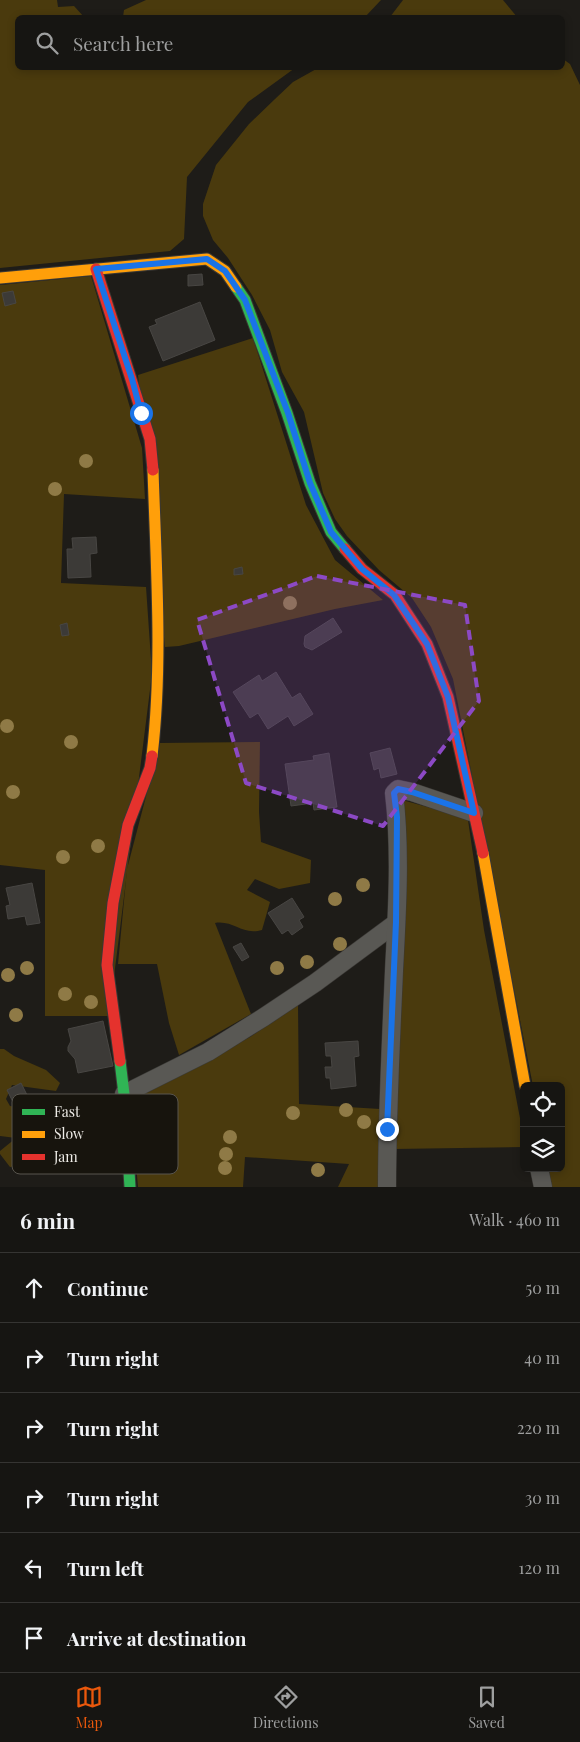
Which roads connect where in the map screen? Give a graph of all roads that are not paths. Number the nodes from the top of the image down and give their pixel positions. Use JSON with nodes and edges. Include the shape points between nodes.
{"nodes":[{"id":1,"x":96,"y":269,"type":"junction"},
{"id":2,"x":0,"y":278,"type":"edge"},
{"id":3,"x":474,"y":813,"type":"junction"},
{"id":4,"x":396,"y":922,"type":"junction"},
{"id":5,"x":524,"y":1082,"type":"edge"},
{"id":6,"x":124,"y":1094,"type":"joint"},
{"id":7,"x":540,"y":1172,"type":"edge"},
{"id":8,"x":129,"y":1174,"type":"edge"},
{"id":9,"x":130,"y":1187,"type":"edge"},
{"id":10,"x":387,"y":1187,"type":"edge"},
{"id":11,"x":543,"y":1187,"type":"edge"}],
"edges":[{"from":1,"to":2,"type":"street"},
{"from":1,"to":3,"type":"street","via":[[207,259],[225,271],[245,300],[288,413],[310,483],[331,532],[362,569],[394,595],[427,644],[448,697]]},
{"from":1,"to":6,"type":"street","via":[[150,439],[153,464],[158,665],[155,728],[150,768],[128,825],[112,903],[107,965]]},
{"from":3,"to":4,"type":"street","via":[[412,792],[398,789],[394,793],[397,817]]},
{"from":3,"to":5,"type":"street"},
{"from":4,"to":6,"type":"street","via":[[264,1017],[208,1052]]},
{"from":4,"to":10,"type":"street"},
{"from":7,"to":11,"type":"street"},
{"from":8,"to":9,"type":"street"}]}
